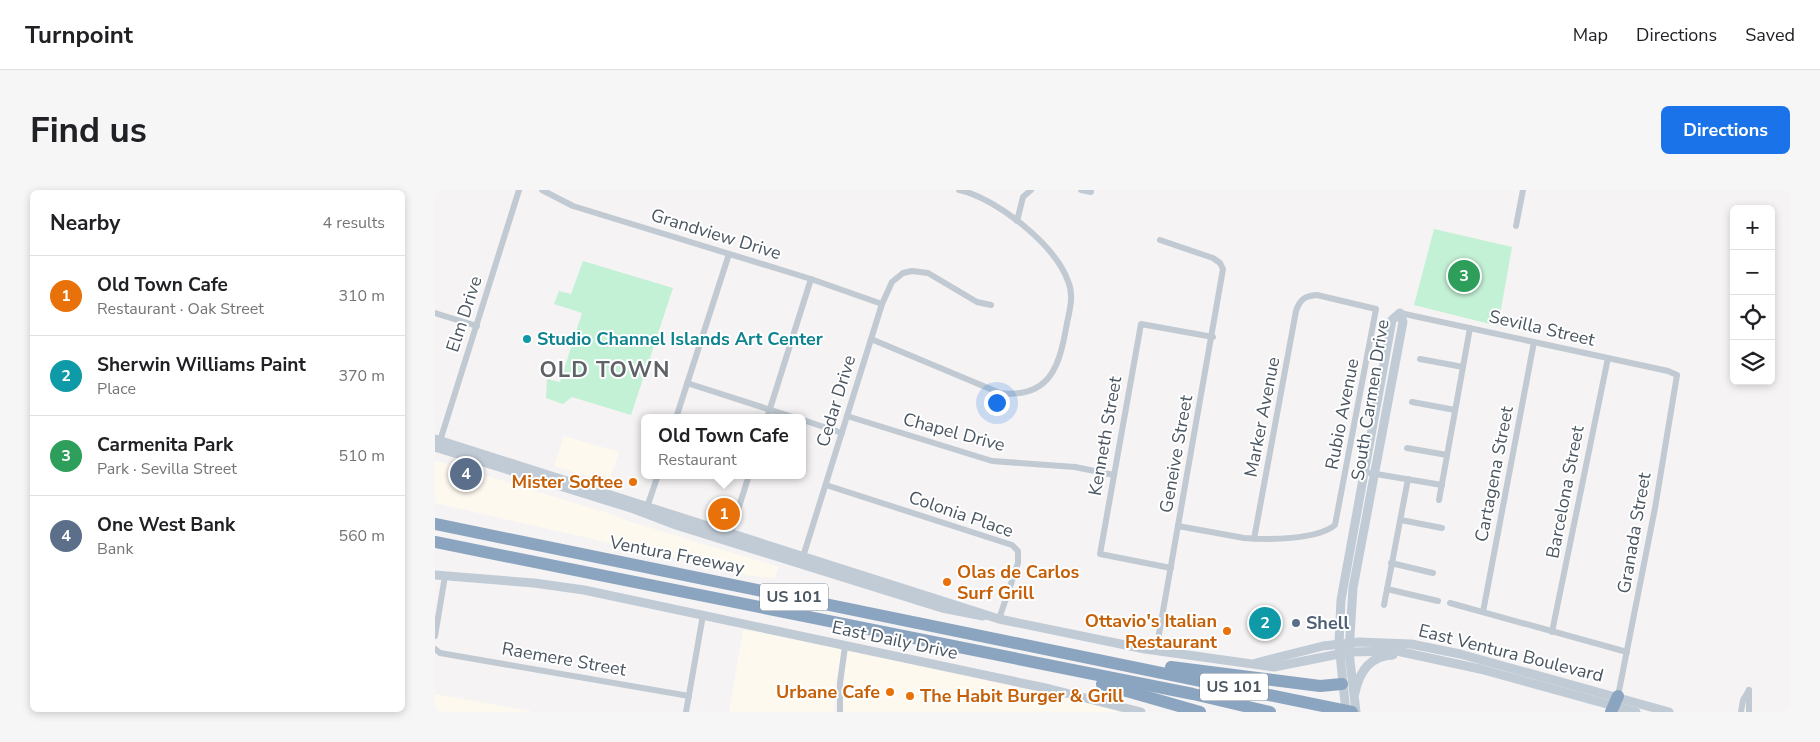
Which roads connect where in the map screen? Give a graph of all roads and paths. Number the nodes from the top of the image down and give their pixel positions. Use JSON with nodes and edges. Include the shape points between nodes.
{"nodes":[{"id":1,"x":519,"y":190,"type":"edge"},
{"id":2,"x":543,"y":190,"type":"edge"},
{"id":3,"x":959,"y":190,"type":"edge"},
{"id":4,"x":1031,"y":190,"type":"edge"},
{"id":5,"x":1081,"y":190,"type":"edge"},
{"id":6,"x":1523,"y":190,"type":"edge"},
{"id":7,"x":1091,"y":192,"type":"dead end"},
{"id":8,"x":1017,"y":220,"type":"junction"},
{"id":9,"x":1516,"y":226,"type":"dead end"},
{"id":10,"x":1161,"y":240,"type":"dead end"},
{"id":11,"x":729,"y":254,"type":"junction"},
{"id":12,"x":811,"y":279,"type":"junction"},
{"id":13,"x":1300,"y":301,"type":"joint"},
{"id":14,"x":882,"y":304,"type":"junction"},
{"id":15,"x":991,"y":305,"type":"dead end"},
{"id":16,"x":1400,"y":312,"type":"junction"},
{"id":17,"x":435,"y":313,"type":"edge"},
{"id":18,"x":477,"y":326,"type":"junction"},
{"id":19,"x":1471,"y":328,"type":"junction"},
{"id":20,"x":1213,"y":337,"type":"junction"},
{"id":21,"x":871,"y":339,"type":"junction"},
{"id":22,"x":1534,"y":342,"type":"junction"},
{"id":23,"x":1420,"y":358,"type":"dead end"},
{"id":24,"x":1608,"y":358,"type":"junction"},
{"id":25,"x":1463,"y":367,"type":"junction"},
{"id":26,"x":1677,"y":376,"type":"joint"},
{"id":27,"x":687,"y":383,"type":"junction"},
{"id":28,"x":1412,"y":402,"type":"dead end"},
{"id":29,"x":770,"y":409,"type":"junction"},
{"id":30,"x":1455,"y":410,"type":"junction"},
{"id":31,"x":677,"y":414,"type":"edge"},
{"id":32,"x":768,"y":414,"type":"edge"},
{"id":33,"x":784,"y":414,"type":"edge"},
{"id":34,"x":847,"y":416,"type":"junction"},
{"id":35,"x":806,"y":421,"type":"edge"},
{"id":36,"x":842,"y":432,"type":"junction"},
{"id":37,"x":437,"y":444,"type":"edge"},
{"id":38,"x":1407,"y":448,"type":"dead end"},
{"id":39,"x":1447,"y":455,"type":"junction"},
{"id":40,"x":1364,"y":472,"type":"junction"},
{"id":41,"x":1114,"y":474,"type":"junction"},
{"id":42,"x":1375,"y":474,"type":"junction"},
{"id":43,"x":657,"y":479,"type":"edge"},
{"id":44,"x":748,"y":479,"type":"edge"},
{"id":45,"x":1408,"y":480,"type":"junction"},
{"id":46,"x":1442,"y":485,"type":"junction"},
{"id":47,"x":825,"y":486,"type":"junction"},
{"id":48,"x":1439,"y":500,"type":"dead end"},
{"id":49,"x":646,"y":510,"type":"junction"},
{"id":50,"x":435,"y":519,"type":"edge"},
{"id":51,"x":1401,"y":520,"type":"junction"},
{"id":52,"x":435,"y":524,"type":"edge"},
{"id":53,"x":1178,"y":526,"type":"junction"},
{"id":54,"x":1442,"y":528,"type":"dead end"},
{"id":55,"x":474,"y":532,"type":"junction"},
{"id":56,"x":729,"y":538,"type":"junction"},
{"id":57,"x":1254,"y":539,"type":"junction"},
{"id":58,"x":435,"y":542,"type":"edge"},
{"id":59,"x":435,"y":550,"type":"edge"},
{"id":60,"x":497,"y":555,"type":"junction"},
{"id":61,"x":802,"y":561,"type":"junction"},
{"id":62,"x":1391,"y":564,"type":"junction"},
{"id":63,"x":1171,"y":568,"type":"junction"},
{"id":64,"x":1433,"y":573,"type":"dead end"},
{"id":65,"x":435,"y":575,"type":"edge"},
{"id":66,"x":445,"y":576,"type":"junction"},
{"id":67,"x":1387,"y":589,"type":"junction"},
{"id":68,"x":1439,"y":601,"type":"dead end"},
{"id":69,"x":1450,"y":603,"type":"dead end"},
{"id":70,"x":1384,"y":604,"type":"dead end"},
{"id":71,"x":1483,"y":612,"type":"junction"},
{"id":72,"x":703,"y":615,"type":"junction"},
{"id":73,"x":999,"y":619,"type":"junction"},
{"id":74,"x":1553,"y":632,"type":"junction"},
{"id":75,"x":435,"y":636,"type":"edge"},
{"id":76,"x":845,"y":646,"type":"junction"},
{"id":77,"x":1344,"y":648,"type":"junction"},
{"id":78,"x":435,"y":649,"type":"edge"},
{"id":79,"x":1156,"y":651,"type":"junction"},
{"id":80,"x":1627,"y":652,"type":"junction"},
{"id":81,"x":1417,"y":655,"type":"junction"},
{"id":82,"x":1115,"y":662,"type":"junction"},
{"id":83,"x":1055,"y":667,"type":"junction"},
{"id":84,"x":1343,"y":688,"type":"junction"},
{"id":85,"x":689,"y":696,"type":"junction"},
{"id":86,"x":1355,"y":696,"type":"junction"},
{"id":87,"x":1617,"y":707,"type":"edge"},
{"id":88,"x":1121,"y":709,"type":"edge"},
{"id":89,"x":686,"y":712,"type":"edge"},
{"id":90,"x":840,"y":712,"type":"edge"},
{"id":91,"x":1141,"y":712,"type":"edge"},
{"id":92,"x":1200,"y":712,"type":"edge"},
{"id":93,"x":1270,"y":712,"type":"edge"},
{"id":94,"x":1345,"y":712,"type":"edge"},
{"id":95,"x":1352,"y":712,"type":"edge"},
{"id":96,"x":1356,"y":712,"type":"edge"},
{"id":97,"x":1636,"y":712,"type":"edge"},
{"id":98,"x":1669,"y":712,"type":"edge"},
{"id":99,"x":1741,"y":712,"type":"edge"},
{"id":100,"x":1749,"y":712,"type":"edge"}],
"edges":[{"from":1,"to":18,"type":"street","name":"Elm Drive"},
{"from":2,"to":11,"type":"street","name":"Grandview Drive","via":[[573,206]]},
{"from":3,"to":8,"type":"street","via":[[993,203]]},
{"from":4,"to":8,"type":"street","via":[[1023,197]]},
{"from":5,"to":7,"type":"street"},
{"from":6,"to":9,"type":"street"},
{"from":8,"to":21,"type":"street","via":[[1055,257],[1071,288],[1061,355],[1055,369],[1043,382],[1017,393],[994,391]]},
{"from":10,"to":20,"type":"street","name":"Geneive Street","via":[[1221,263],[1223,282]]},
{"from":11,"to":12,"type":"street","name":"Grandview Drive"},
{"from":11,"to":27,"type":"street"},
{"from":12,"to":14,"type":"street","name":"Grandview Drive"},
{"from":12,"to":29,"type":"street"},
{"from":13,"to":57,"type":"street","name":"Marker Avenue"},
{"from":13,"to":57,"type":"street","name":"Rubio Avenue","via":[[1317,295],[1376,308],[1335,525],[1305,535]]},
{"from":14,"to":15,"type":"street","name":"Cedar Drive","via":[[892,282],[903,272],[912,270],[928,273],[977,302]]},
{"from":14,"to":21,"type":"street","name":"Cedar Drive"},
{"from":16,"to":19,"type":"street","name":"Sevilla Street"},
{"from":16,"to":40,"type":"main road","name":"South Carmen Drive","via":[[1392,320]]},
{"from":16,"to":42,"type":"main road","name":"South Carmen Drive","via":[[1403,322]]},
{"from":17,"to":18,"type":"street"},
{"from":18,"to":37,"type":"street","name":"Elm Drive"},
{"from":19,"to":22,"type":"street","name":"Sevilla Street"},
{"from":19,"to":25,"type":"street"},
{"from":20,"to":41,"type":"street","name":"Kenneth Street","via":[[1141,324]]},
{"from":20,"to":53,"type":"street","name":"Geneive Street"},
{"from":21,"to":34,"type":"street","name":"Cedar Drive"},
{"from":22,"to":24,"type":"street","name":"Sevilla Street"},
{"from":22,"to":71,"type":"street","name":"Cartagena Street"},
{"from":23,"to":25,"type":"street"},
{"from":24,"to":26,"type":"street","name":"Sevilla Street","via":[[1668,371]]},
{"from":24,"to":74,"type":"street","name":"Barcelona Street"},
{"from":25,"to":30,"type":"street"},
{"from":26,"to":80,"type":"street","name":"Granada Street"},
{"from":27,"to":29,"type":"street"},
{"from":27,"to":31,"type":"street"},
{"from":28,"to":30,"type":"street"},
{"from":29,"to":32,"type":"street"},
{"from":29,"to":33,"type":"street"},
{"from":30,"to":39,"type":"street"},
{"from":34,"to":36,"type":"street","name":"Cedar Drive"},
{"from":34,"to":41,"type":"street","name":"Chapel Drive","via":[[987,460],[1075,467]]},
{"from":35,"to":36,"type":"street"},
{"from":36,"to":47,"type":"street","name":"Cedar Drive"},
{"from":37,"to":49,"type":"main road","name":"East Ventura Boulevard"},
{"from":38,"to":39,"type":"street"},
{"from":39,"to":46,"type":"street"},
{"from":40,"to":42,"type":"street"},
{"from":40,"to":77,"type":"main road","name":"South Carmen Drive","via":[[1344,578]]},
{"from":41,"to":63,"type":"street","name":"Kenneth Street","via":[[1100,554]]},
{"from":42,"to":45,"type":"street"},
{"from":42,"to":77,"type":"main road","name":"South Carmen Drive"},
{"from":43,"to":49,"type":"street"},
{"from":44,"to":56,"type":"street"},
{"from":45,"to":46,"type":"street"},
{"from":45,"to":51,"type":"street"},
{"from":46,"to":48,"type":"street"},
{"from":47,"to":61,"type":"street","name":"Cedar Drive"},
{"from":47,"to":73,"type":"street","name":"Colonia Place","via":[[1012,545],[1018,551],[1018,563]]},
{"from":49,"to":56,"type":"main road","name":"East Ventura Boulevard"},
{"from":50,"to":55,"type":"highway"},
{"from":51,"to":54,"type":"street"},
{"from":51,"to":62,"type":"street"},
{"from":52,"to":55,"type":"highway","name":"Ventura Freeway","number":"US 101"},
{"from":53,"to":57,"type":"street"},
{"from":53,"to":63,"type":"street","name":"Geneive Street"},
{"from":55,"to":82,"type":"highway","name":"Ventura Freeway","number":"US 101"},
{"from":56,"to":61,"type":"main road","name":"East Ventura Boulevard"},
{"from":58,"to":60,"type":"highway","name":"Ventura Freeway","number":"US 101"},
{"from":59,"to":60,"type":"highway"},
{"from":60,"to":83,"type":"highway","name":"Ventura Freeway","number":"US 101"},
{"from":61,"to":73,"type":"main road","name":"East Ventura Boulevard"},
{"from":62,"to":64,"type":"street"},
{"from":62,"to":67,"type":"street"},
{"from":63,"to":79,"type":"street","name":"Geneive Street"},
{"from":65,"to":66,"type":"main road","name":"East Daily Drive"},
{"from":66,"to":72,"type":"main road","name":"East Daily Drive","via":[[565,587]]},
{"from":66,"to":75,"type":"street"},
{"from":67,"to":68,"type":"street"},
{"from":67,"to":70,"type":"street"},
{"from":69,"to":71,"type":"street"},
{"from":71,"to":74,"type":"street"},
{"from":72,"to":76,"type":"main road","name":"East Daily Drive"},
{"from":72,"to":85,"type":"street"},
{"from":73,"to":79,"type":"main road","name":"East Ventura Boulevard"},
{"from":74,"to":80,"type":"street"},
{"from":76,"to":88,"type":"main road","name":"East Daily Drive"},
{"from":76,"to":90,"type":"street"},
{"from":77,"to":79,"type":"main road","name":"East Ventura Boulevard","via":[[1317,647],[1256,663]]},
{"from":77,"to":81,"type":"main road","name":"East Ventura Boulevard"},
{"from":77,"to":84,"type":"main road"},
{"from":77,"to":86,"type":"main road"},
{"from":77,"to":87,"type":"main road","name":"East Ventura Boulevard","via":[[1405,644],[1441,650]]},
{"from":78,"to":85,"type":"street","name":"Raemere Street","via":[[441,653]]},
{"from":80,"to":87,"type":"street","name":"Granada Street"},
{"from":81,"to":86,"type":"main road","via":[[1389,655],[1371,662],[1359,677]]},
{"from":81,"to":87,"type":"main road","name":"East Ventura Boulevard"},
{"from":82,"to":84,"type":"highway","via":[[1194,668]]},
{"from":82,"to":95,"type":"highway","name":"Ventura Freeway","number":"US 101"},
{"from":83,"to":92,"type":"highway","via":[[1101,684]]},
{"from":83,"to":93,"type":"highway","name":"Ventura Freeway","number":"US 101"},
{"from":84,"to":94,"type":"main road"},
{"from":85,"to":89,"type":"street"},
{"from":86,"to":96,"type":"main road"},
{"from":87,"to":97,"type":"main road","name":"East Ventura Boulevard"},
{"from":87,"to":98,"type":"main road","name":"East Ventura Boulevard"},
{"from":88,"to":91,"type":"main road","name":"East Daily Drive"},
{"from":99,"to":100,"type":"street","via":[[1749,690]]}]}
